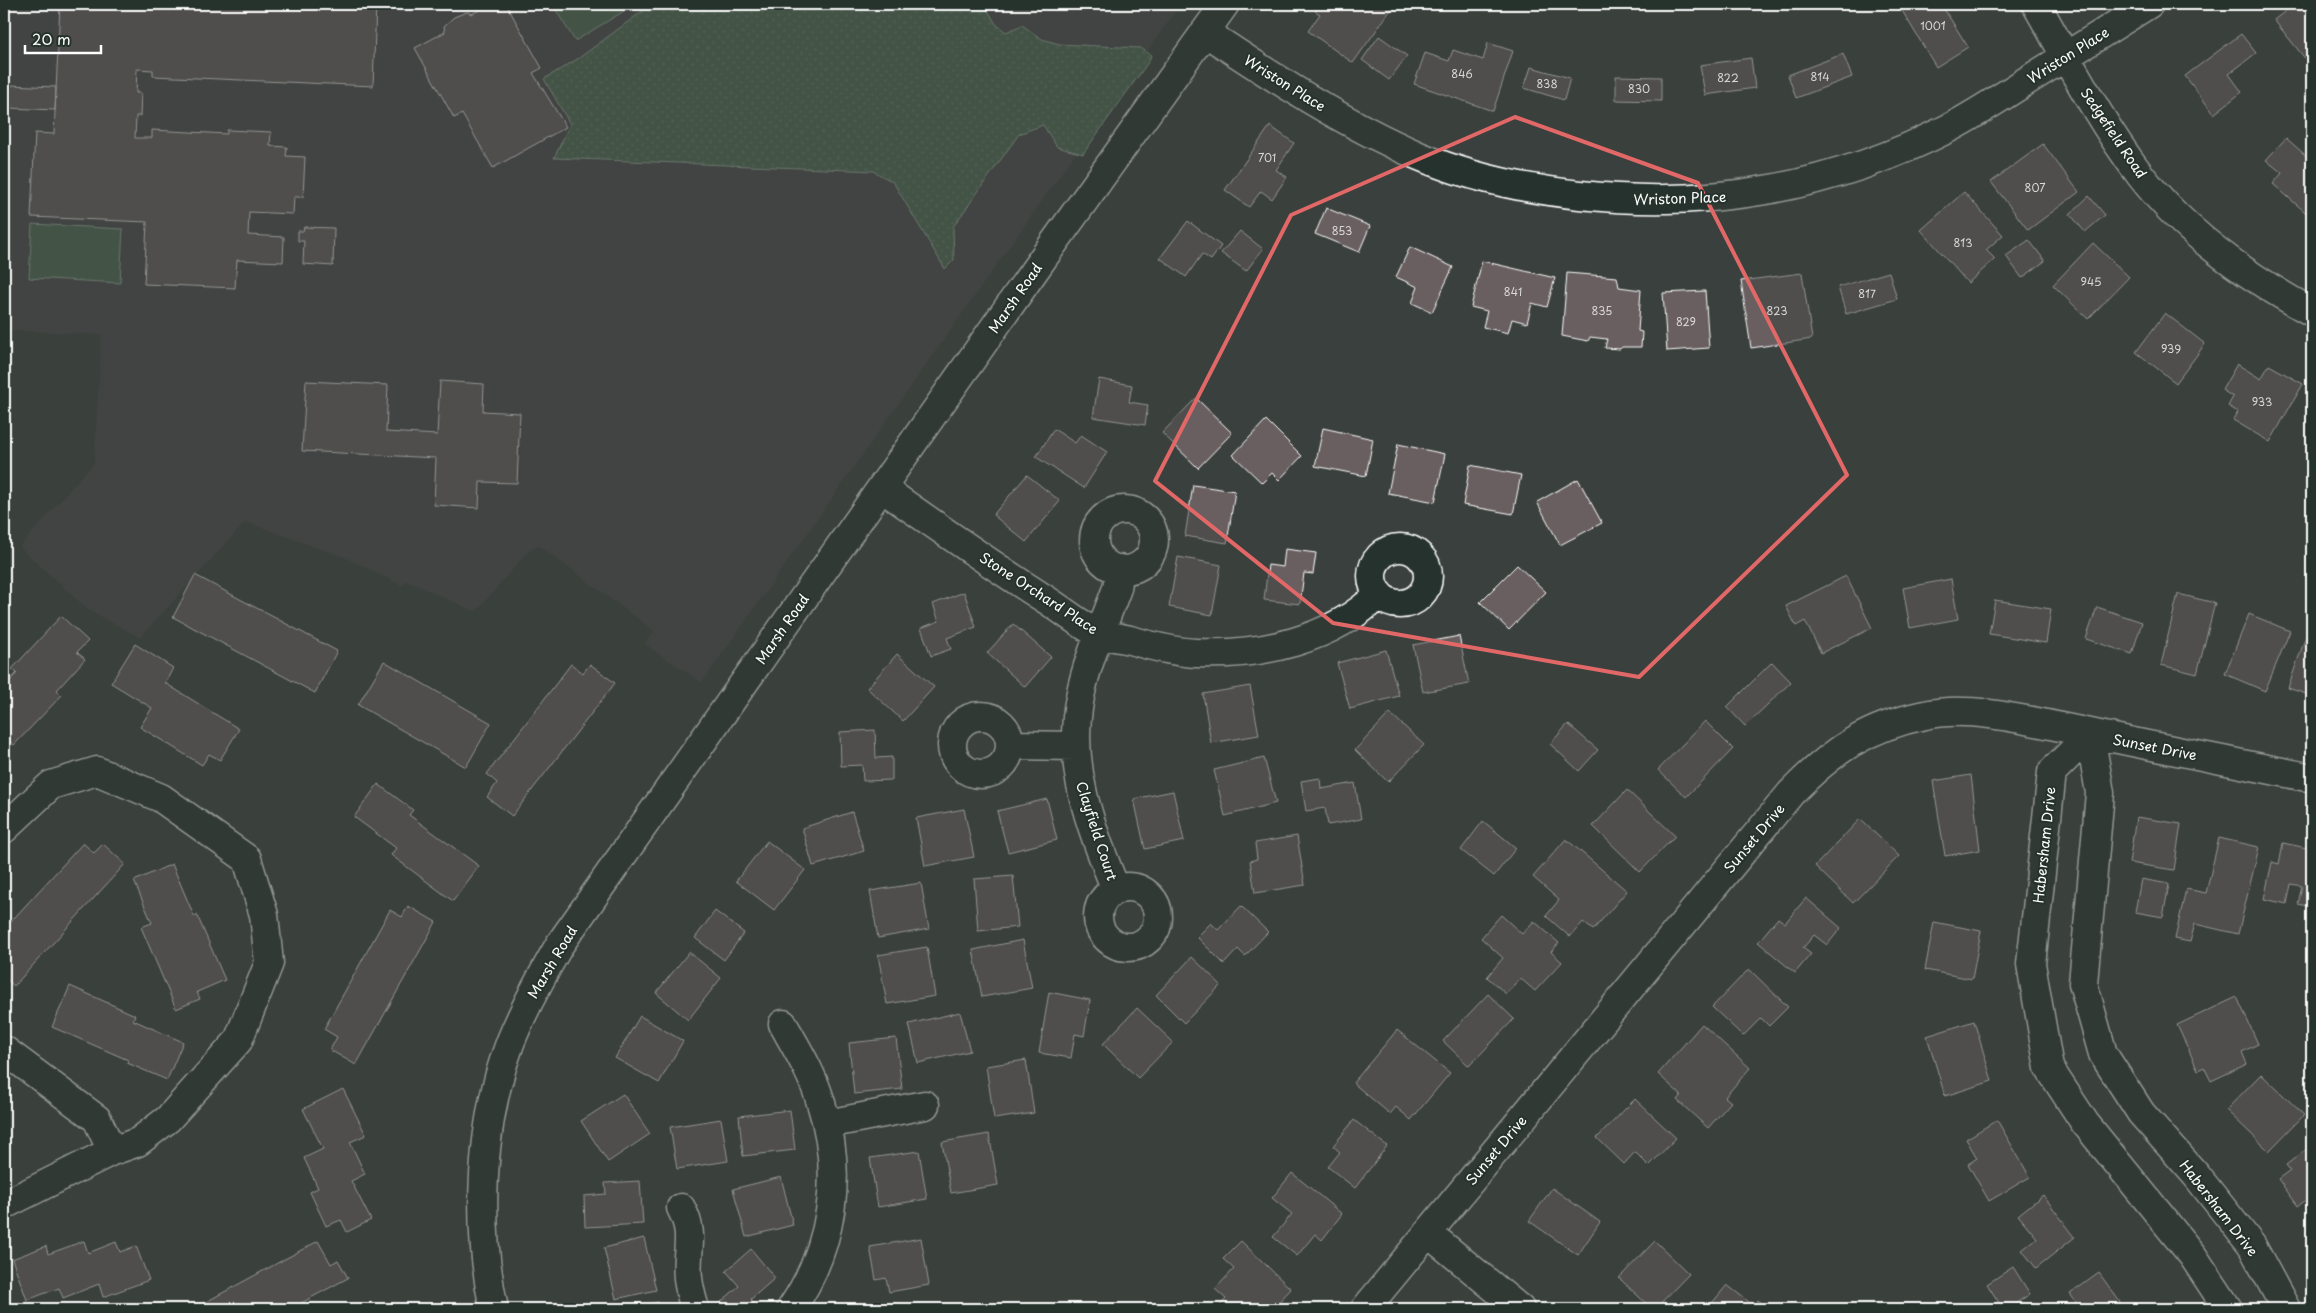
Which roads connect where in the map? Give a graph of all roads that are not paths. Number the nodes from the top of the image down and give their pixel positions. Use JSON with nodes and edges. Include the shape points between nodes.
{"nodes":[{"id":1,"x":1225,"y":4,"type":"edge"},
{"id":2,"x":2036,"y":4,"type":"edge"},
{"id":3,"x":2149,"y":4,"type":"edge"},
{"id":4,"x":1205,"y":32,"type":"junction"},
{"id":5,"x":2065,"y":56,"type":"junction"},
{"id":6,"x":2312,"y":312,"type":"edge"},
{"id":7,"x":882,"y":488,"type":"junction"},
{"id":8,"x":1120,"y":570,"type":"dead end"},
{"id":9,"x":1379,"y":594,"type":"dead end"},
{"id":10,"x":1100,"y":634,"type":"junction"},
{"id":11,"x":2090,"y":734,"type":"junction"},
{"id":12,"x":1010,"y":745,"type":"dead end"},
{"id":13,"x":1076,"y":746,"type":"junction"},
{"id":14,"x":2312,"y":778,"type":"edge"},
{"id":15,"x":4,"y":829,"type":"edge"},
{"id":16,"x":1116,"y":890,"type":"dead end"},
{"id":17,"x":784,"y":1024,"type":"dead end"},
{"id":18,"x":4,"y":1050,"type":"edge"},
{"id":19,"x":925,"y":1105,"type":"dead end"},
{"id":20,"x":827,"y":1124,"type":"junction"},
{"id":21,"x":112,"y":1151,"type":"junction"},
{"id":22,"x":4,"y":1205,"type":"edge"},
{"id":23,"x":681,"y":1208,"type":"dead end"},
{"id":24,"x":1428,"y":1233,"type":"junction"},
{"id":25,"x":494,"y":1309,"type":"edge"},
{"id":26,"x":694,"y":1309,"type":"edge"},
{"id":27,"x":791,"y":1309,"type":"edge"},
{"id":28,"x":1365,"y":1309,"type":"edge"},
{"id":29,"x":1520,"y":1309,"type":"edge"},
{"id":30,"x":2228,"y":1309,"type":"edge"},
{"id":31,"x":2286,"y":1309,"type":"edge"}],
"edges":[{"from":1,"to":4,"type":"street","name":"Marsh Road"},
{"from":2,"to":5,"type":"street","name":"Sedgefield Road"},
{"from":3,"to":5,"type":"street","name":"Wriston Place"},
{"from":4,"to":5,"type":"street","name":"Wriston Place","via":[[1288,87],[1365,131],[1421,157],[1509,184],[1628,200],[1721,198],[1786,187],[1848,169],[1950,127]]},
{"from":4,"to":7,"type":"street","name":"Marsh Road"},
{"from":5,"to":6,"type":"street","name":"Sedgefield Road","via":[[2108,129],[2142,177],[2180,219],[2231,262]]},
{"from":7,"to":10,"type":"street","name":"Stone Orchard Place"},
{"from":7,"to":25,"type":"street","name":"Marsh Road","via":[[560,944],[532,993],[500,1077],[484,1168],[484,1229]]},
{"from":8,"to":10,"type":"street","name":"Clayfield Court","via":[[1117,588]]},
{"from":9,"to":10,"type":"street","name":"Stone Orchard Place","via":[[1358,614],[1328,630],[1242,652],[1196,653]]},
{"from":10,"to":13,"type":"street","name":"Clayfield Court","via":[[1079,699]]},
{"from":11,"to":14,"type":"street","name":"Sunset Drive"},
{"from":11,"to":24,"type":"street","name":"Sunset Drive","via":[[1967,712],[1940,713],[1888,725],[1851,741],[1819,765],[1791,793]]},
{"from":11,"to":30,"type":"street","name":"Habersham Drive","via":[[2052,772],[2031,964],[2049,1068],[2085,1124],[2193,1256]]},
{"from":11,"to":31,"type":"street","name":"Habersham Drive","via":[[2100,793],[2083,983],[2103,1054],[2141,1113],[2252,1246]]},
{"from":12,"to":13,"type":"street"},
{"from":13,"to":16,"type":"street","name":"Clayfield Court","via":[[1079,783]]},
{"from":15,"to":21,"type":"street","via":[[51,785],[97,771],[160,798],[247,859],[264,915],[269,963],[238,1041],[168,1120],[138,1142]]},
{"from":17,"to":20,"type":"street","via":[[811,1076]]},
{"from":18,"to":21,"type":"street","via":[[97,1119]]},
{"from":19,"to":20,"type":"street"},
{"from":20,"to":27,"type":"street","via":[[834,1188],[829,1226],[812,1275]]},
{"from":21,"to":22,"type":"street"},
{"from":23,"to":26,"type":"street","via":[[691,1238],[688,1278]]},
{"from":24,"to":28,"type":"street","name":"Sunset Drive"},
{"from":24,"to":29,"type":"street"}]}
